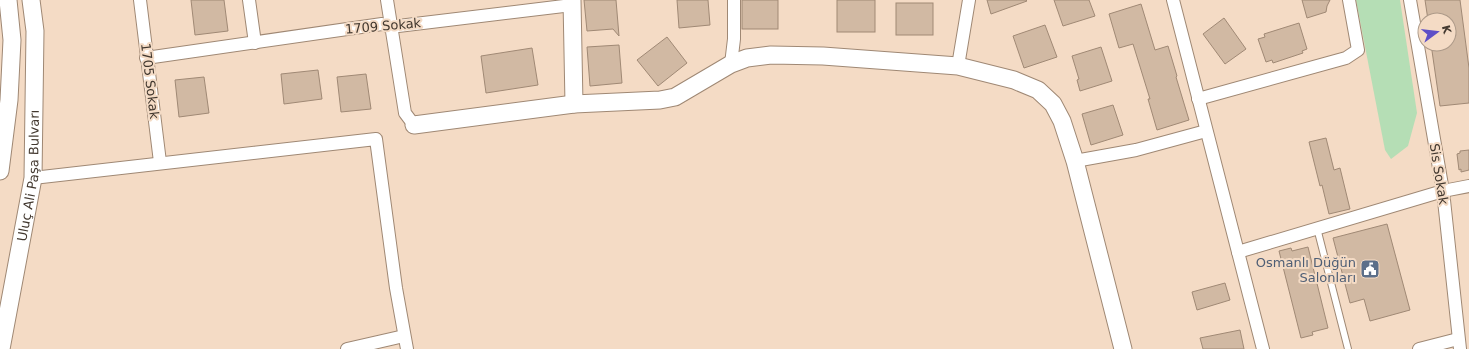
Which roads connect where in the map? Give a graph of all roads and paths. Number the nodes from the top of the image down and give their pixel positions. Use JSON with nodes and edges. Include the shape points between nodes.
{"nodes":[{"id":1,"x":8,"y":0,"type":"edge"},
{"id":2,"x":31,"y":0,"type":"edge"},
{"id":3,"x":140,"y":0,"type":"edge"},
{"id":4,"x":249,"y":0,"type":"edge"},
{"id":5,"x":387,"y":0,"type":"edge"},
{"id":6,"x":734,"y":0,"type":"edge"},
{"id":7,"x":969,"y":0,"type":"edge"},
{"id":8,"x":1173,"y":0,"type":"edge"},
{"id":9,"x":1350,"y":0,"type":"edge"},
{"id":10,"x":1410,"y":0,"type":"edge"},
{"id":11,"x":572,"y":2,"type":"edge"},
{"id":12,"x":390,"y":27,"type":"junction"},
{"id":13,"x":255,"y":43,"type":"junction"},
{"id":14,"x":146,"y":58,"type":"junction"},
{"id":15,"x":732,"y":64,"type":"junction"},
{"id":16,"x":958,"y":66,"type":"junction"},
{"id":17,"x":1198,"y":99,"type":"junction"},
{"id":18,"x":574,"y":104,"type":"junction"},
{"id":19,"x":414,"y":125,"type":"joint"},
{"id":20,"x":1206,"y":132,"type":"junction"},
{"id":21,"x":1075,"y":161,"type":"junction"},
{"id":22,"x":160,"y":162,"type":"junction"},
{"id":23,"x":0,"y":171,"type":"edge"},
{"id":24,"x":33,"y":178,"type":"junction"},
{"id":25,"x":1469,"y":186,"type":"edge"},
{"id":26,"x":1443,"y":191,"type":"junction"},
{"id":27,"x":1317,"y":228,"type":"junction"},
{"id":28,"x":1238,"y":252,"type":"junction"},
{"id":29,"x":404,"y":336,"type":"junction"},
{"id":30,"x":1459,"y":344,"type":"edge"},
{"id":31,"x":1,"y":349,"type":"edge"},
{"id":32,"x":348,"y":349,"type":"edge"},
{"id":33,"x":407,"y":349,"type":"edge"},
{"id":34,"x":1123,"y":349,"type":"edge"},
{"id":35,"x":1263,"y":349,"type":"edge"},
{"id":36,"x":1348,"y":349,"type":"edge"},
{"id":37,"x":1419,"y":349,"type":"edge"}],
"edges":[{"from":1,"to":23,"type":"street","name":"Uluç Ali Paşa Bulvarı","via":[[12,40],[9,100]]},
{"from":2,"to":24,"type":"street","name":"Uluç Ali Paşa Bulvarı","via":[[35,31]]},
{"from":3,"to":14,"type":"street","name":"1705 Sokak"},
{"from":4,"to":13,"type":"street"},
{"from":5,"to":12,"type":"street"},
{"from":6,"to":15,"type":"street"},
{"from":7,"to":16,"type":"street"},
{"from":8,"to":17,"type":"street"},
{"from":9,"to":17,"type":"street","via":[[1358,50],[1346,58]]},
{"from":10,"to":26,"type":"street","name":"Sis Sokak"},
{"from":11,"to":12,"type":"street","name":"1709 Sokak"},
{"from":11,"to":18,"type":"street"},
{"from":12,"to":13,"type":"street","name":"1709 Sokak","via":[[382,24]]},
{"from":12,"to":19,"type":"street","via":[[405,113]]},
{"from":13,"to":14,"type":"street","name":"1709 Sokak"},
{"from":14,"to":22,"type":"street","name":"1705 Sokak"},
{"from":15,"to":16,"type":"street","via":[[747,58],[771,55],[823,56]]},
{"from":15,"to":18,"type":"street","via":[[675,97]]},
{"from":16,"to":21,"type":"street","via":[[1014,80],[1038,90],[1053,104],[1062,121]]},
{"from":17,"to":20,"type":"street"},
{"from":18,"to":19,"type":"street"},
{"from":20,"to":21,"type":"street","via":[[1136,150]]},
{"from":20,"to":28,"type":"street"},
{"from":21,"to":34,"type":"street"},
{"from":22,"to":24,"type":"street"},
{"from":22,"to":29,"type":"street","via":[[376,139]]},
{"from":24,"to":31,"type":"street","name":"Uluç Ali Paşa Bulvarı"},
{"from":25,"to":26,"type":"street"},
{"from":26,"to":27,"type":"street"},
{"from":26,"to":30,"type":"street","name":"Sis Sokak"},
{"from":27,"to":28,"type":"street"},
{"from":27,"to":36,"type":"lane"},
{"from":28,"to":35,"type":"street"},
{"from":29,"to":32,"type":"street"},
{"from":29,"to":33,"type":"street"},
{"from":30,"to":37,"type":"street"}]}
